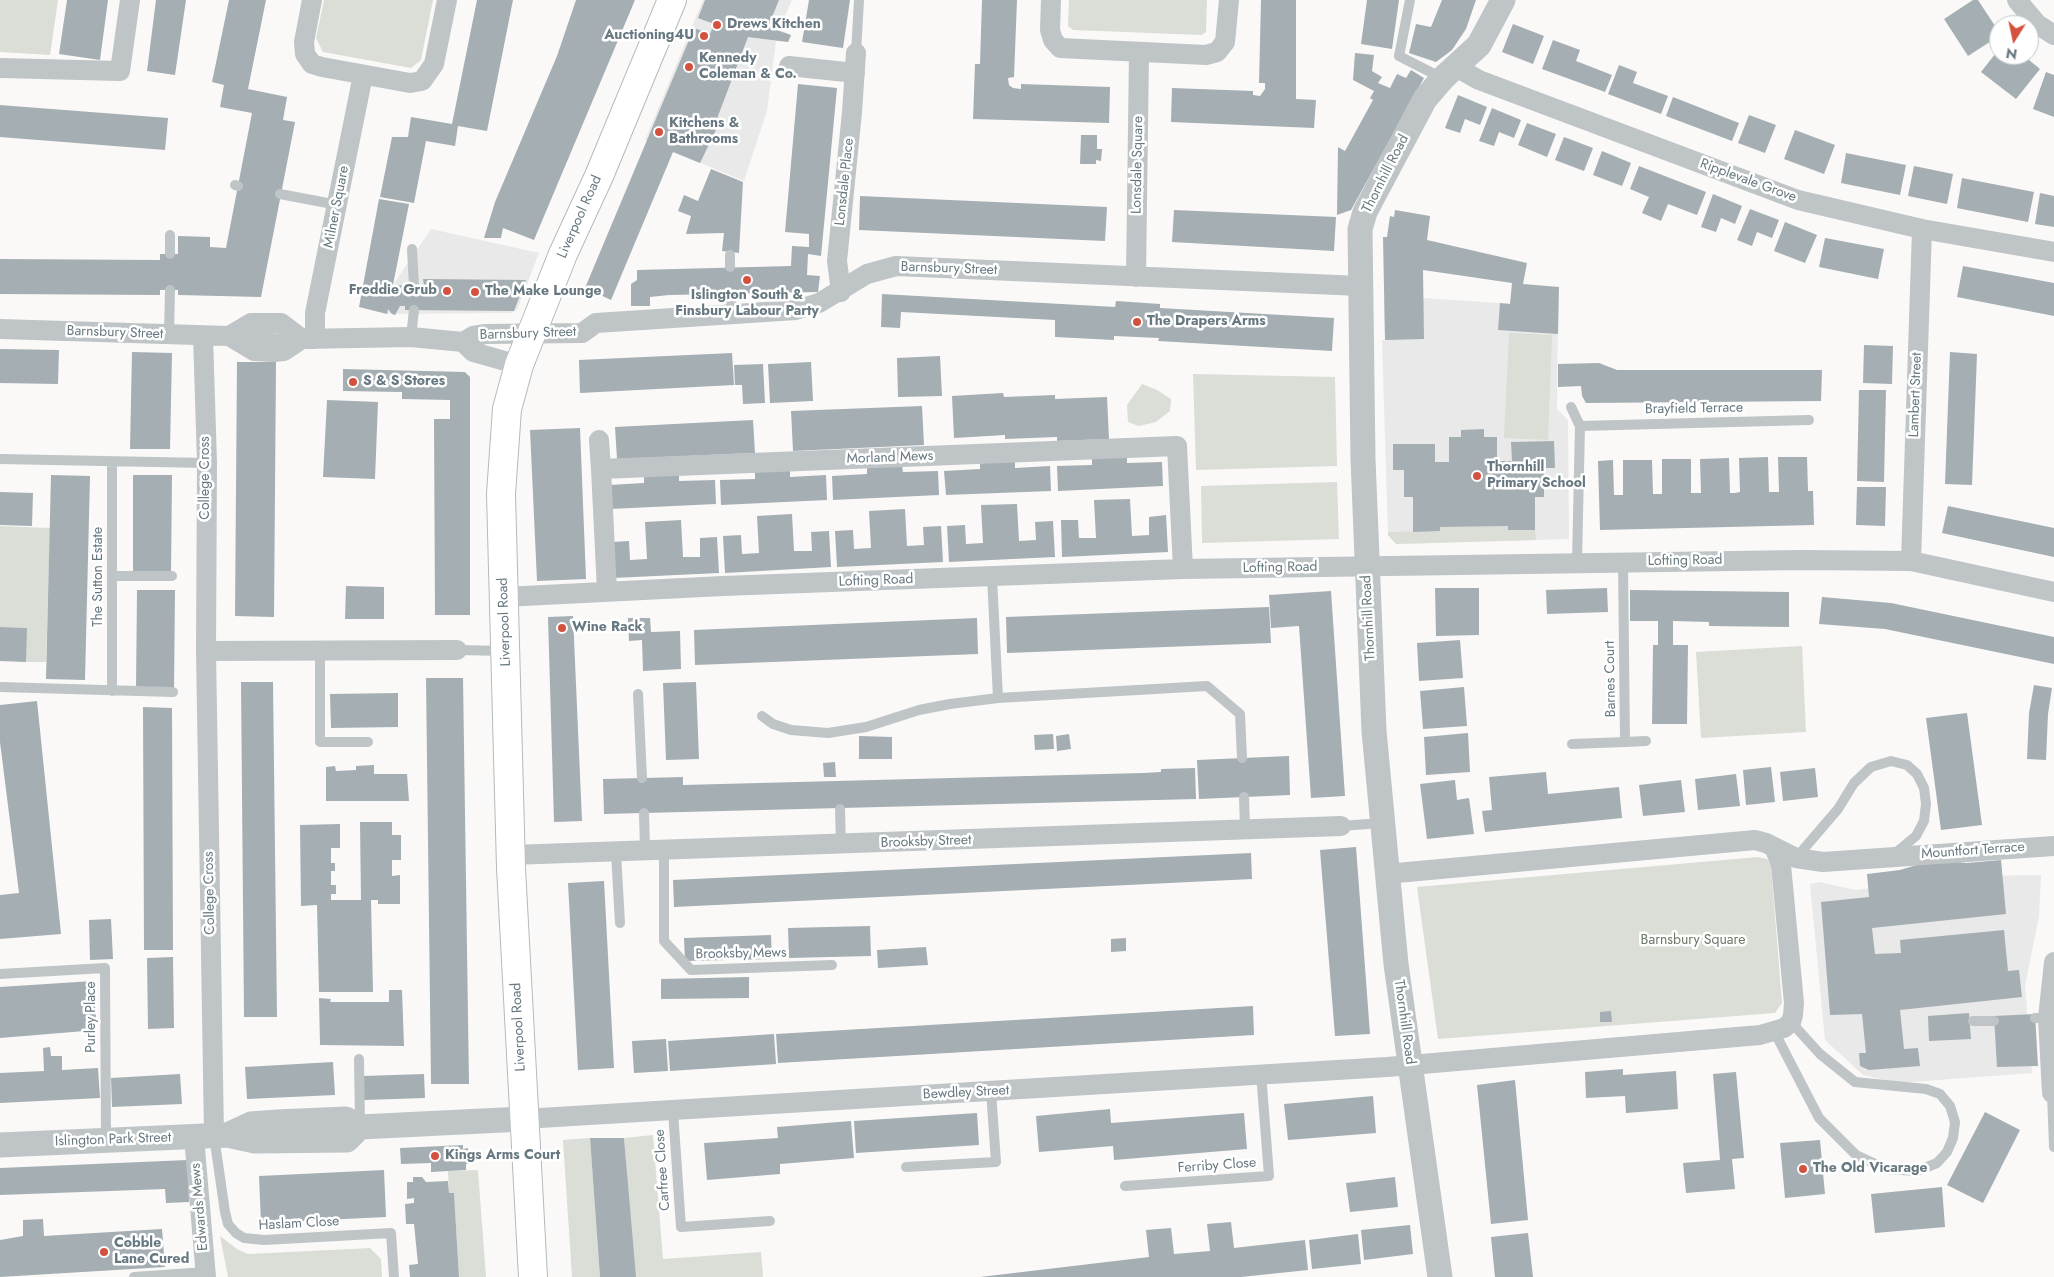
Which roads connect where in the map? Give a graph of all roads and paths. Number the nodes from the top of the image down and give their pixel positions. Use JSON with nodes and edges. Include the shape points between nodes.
{"nodes":[{"id":1,"x":130,"y":0,"type":"edge"},
{"id":2,"x":312,"y":0,"type":"edge"},
{"id":3,"x":447,"y":0,"type":"edge"},
{"id":4,"x":672,"y":0,"type":"edge"},
{"id":5,"x":859,"y":0,"type":"edge"},
{"id":6,"x":1051,"y":0,"type":"edge"},
{"id":7,"x":1228,"y":0,"type":"edge"},
{"id":8,"x":1410,"y":0,"type":"edge"},
{"id":9,"x":1503,"y":0,"type":"edge"},
{"id":10,"x":2016,"y":0,"type":"edge"},
{"id":11,"x":2054,"y":35,"type":"edge"},
{"id":12,"x":1139,"y":52,"type":"junction"},
{"id":13,"x":855,"y":63,"type":"junction"},
{"id":14,"x":789,"y":66,"type":"dead end"},
{"id":15,"x":0,"y":68,"type":"edge"},
{"id":16,"x":1449,"y":73,"type":"junction"},
{"id":17,"x":363,"y":75,"type":"junction"},
{"id":18,"x":280,"y":194,"type":"dead end"},
{"id":19,"x":338,"y":205,"type":"junction"},
{"id":20,"x":1922,"y":229,"type":"junction"},
{"id":21,"x":170,"y":235,"type":"dead end"},
{"id":22,"x":412,"y":250,"type":"dead end"},
{"id":23,"x":2054,"y":252,"type":"edge"},
{"id":24,"x":170,"y":254,"type":"dead end"},
{"id":25,"x":730,"y":256,"type":"dead end"},
{"id":26,"x":730,"y":268,"type":"dead end"},
{"id":27,"x":1136,"y":277,"type":"junction"},
{"id":28,"x":414,"y":286,"type":"dead end"},
{"id":29,"x":1360,"y":286,"type":"junction"},
{"id":30,"x":170,"y":290,"type":"dead end"},
{"id":31,"x":841,"y":292,"type":"junction"},
{"id":32,"x":731,"y":294,"type":"dead end"},
{"id":33,"x":414,"y":310,"type":"dead end"},
{"id":34,"x":732,"y":315,"type":"junction"},
{"id":35,"x":0,"y":329,"type":"edge"},
{"id":36,"x":169,"y":334,"type":"junction"},
{"id":37,"x":532,"y":335,"type":"junction"},
{"id":38,"x":203,"y":336,"type":"junction"},
{"id":39,"x":229,"y":336,"type":"junction"},
{"id":40,"x":411,"y":337,"type":"junction"},
{"id":41,"x":308,"y":339,"type":"junction"},
{"id":42,"x":463,"y":342,"type":"junction"},
{"id":43,"x":519,"y":365,"type":"junction"},
{"id":44,"x":1571,"y":407,"type":"dead end"},
{"id":45,"x":1809,"y":420,"type":"dead end"},
{"id":46,"x":1580,"y":426,"type":"junction"},
{"id":47,"x":599,"y":440,"type":"dead end"},
{"id":48,"x":0,"y":459,"type":"edge"},
{"id":49,"x":112,"y":462,"type":"junction"},
{"id":50,"x":207,"y":463,"type":"junction"},
{"id":51,"x":601,"y":469,"type":"junction"},
{"id":52,"x":1911,"y":561,"type":"junction"},
{"id":53,"x":1577,"y":562,"type":"junction"},
{"id":54,"x":1623,"y":562,"type":"junction"},
{"id":55,"x":1367,"y":566,"type":"junction"},
{"id":56,"x":1183,"y":569,"type":"junction"},
{"id":57,"x":113,"y":576,"type":"junction"},
{"id":58,"x":172,"y":576,"type":"dead end"},
{"id":59,"x":992,"y":577,"type":"junction"},
{"id":60,"x":607,"y":591,"type":"junction"},
{"id":61,"x":2054,"y":592,"type":"edge"},
{"id":62,"x":504,"y":597,"type":"junction"},
{"id":63,"x":320,"y":650,"type":"junction"},
{"id":64,"x":457,"y":650,"type":"joint"},
{"id":65,"x":206,"y":651,"type":"junction"},
{"id":66,"x":506,"y":651,"type":"junction"},
{"id":67,"x":0,"y":687,"type":"edge"},
{"id":68,"x":112,"y":691,"type":"junction"},
{"id":69,"x":172,"y":692,"type":"dead end"},
{"id":70,"x":638,"y":694,"type":"dead end"},
{"id":71,"x":998,"y":698,"type":"junction"},
{"id":72,"x":762,"y":716,"type":"dead end"},
{"id":73,"x":1646,"y":741,"type":"dead end"},
{"id":74,"x":368,"y":742,"type":"dead end"},
{"id":75,"x":1625,"y":742,"type":"junction"},
{"id":76,"x":1572,"y":744,"type":"dead end"},
{"id":77,"x":1242,"y":758,"type":"dead end"},
{"id":78,"x":642,"y":778,"type":"dead end"},
{"id":79,"x":1244,"y":797,"type":"dead end"},
{"id":80,"x":840,"y":809,"type":"dead end"},
{"id":81,"x":644,"y":813,"type":"dead end"},
{"id":82,"x":1381,"y":824,"type":"junction"},
{"id":83,"x":1341,"y":826,"type":"joint"},
{"id":84,"x":1245,"y":829,"type":"junction"},
{"id":85,"x":840,"y":845,"type":"junction"},
{"id":86,"x":2054,"y":846,"type":"edge"},
{"id":87,"x":1774,"y":847,"type":"junction"},
{"id":88,"x":654,"y":850,"type":"junction"},
{"id":89,"x":616,"y":853,"type":"junction"},
{"id":90,"x":511,"y":855,"type":"junction"},
{"id":91,"x":1892,"y":856,"type":"junction"},
{"id":92,"x":1796,"y":858,"type":"junction"},
{"id":93,"x":1386,"y":874,"type":"junction"},
{"id":94,"x":620,"y":923,"type":"dead end"},
{"id":95,"x":2054,"y":962,"type":"edge"},
{"id":96,"x":832,"y":965,"type":"dead end"},
{"id":97,"x":0,"y":974,"type":"edge"},
{"id":98,"x":2052,"y":985,"type":"edge"},
{"id":99,"x":1994,"y":1021,"type":"dead end"},
{"id":100,"x":1973,"y":1022,"type":"dead end"},
{"id":101,"x":1783,"y":1028,"type":"junction"},
{"id":102,"x":359,"y":1059,"type":"dead end"},
{"id":103,"x":1410,"y":1064,"type":"junction"},
{"id":104,"x":1261,"y":1073,"type":"junction"},
{"id":105,"x":991,"y":1091,"type":"junction"},
{"id":106,"x":2052,"y":1093,"type":"joint"},
{"id":107,"x":673,"y":1111,"type":"junction"},
{"id":108,"x":523,"y":1119,"type":"junction"},
{"id":109,"x":313,"y":1120,"type":"junction"},
{"id":110,"x":360,"y":1127,"type":"junction"},
{"id":111,"x":211,"y":1136,"type":"junction"},
{"id":112,"x":106,"y":1140,"type":"junction"},
{"id":113,"x":290,"y":1141,"type":"junction"},
{"id":114,"x":0,"y":1145,"type":"edge"},
{"id":115,"x":2054,"y":1147,"type":"edge"},
{"id":116,"x":906,"y":1167,"type":"dead end"},
{"id":117,"x":1125,"y":1186,"type":"dead end"},
{"id":118,"x":770,"y":1221,"type":"dead end"},
{"id":119,"x":206,"y":1274,"type":"edge"},
{"id":120,"x":134,"y":1277,"type":"edge"},
{"id":121,"x":394,"y":1277,"type":"edge"},
{"id":122,"x":533,"y":1277,"type":"edge"},
{"id":123,"x":1440,"y":1277,"type":"edge"}],
"edges":[{"from":1,"to":15,"type":"street","via":[[120,71]]},
{"from":2,"to":17,"type":"street","via":[[304,42],[305,54],[312,64],[322,68]]},
{"from":3,"to":17,"type":"street","via":[[434,64],[422,81],[410,83]]},
{"from":4,"to":37,"type":"main road","name":"Liverpool Road","via":[[563,254]]},
{"from":5,"to":13,"type":"lane"},
{"from":6,"to":12,"type":"street","via":[[1050,30],[1060,48]]},
{"from":7,"to":12,"type":"street","via":[[1225,42],[1216,52],[1206,55]]},
{"from":8,"to":16,"type":"lane","via":[[1399,56]]},
{"from":9,"to":16,"type":"street","name":"Thornhill Road","via":[[1479,45]]},
{"from":10,"to":11,"type":"street","via":[[2037,24]]},
{"from":12,"to":27,"type":"street","name":"Lonsdale Square"},
{"from":13,"to":14,"type":"street"},
{"from":13,"to":31,"type":"street","name":"Lonsdale Place","via":[[837,261]]},
{"from":16,"to":20,"type":"street","name":"Ripplevale Grove","via":[[1480,80],[1798,200]]},
{"from":16,"to":29,"type":"street","name":"Thornhill Road","via":[[1425,99],[1363,219],[1360,229]]},
{"from":17,"to":19,"type":"street","name":"Milner Square"},
{"from":18,"to":19,"type":"lane"},
{"from":19,"to":41,"type":"street","name":"Milner Square"},
{"from":20,"to":23,"type":"street","name":"Ripplevale Grove"},
{"from":20,"to":52,"type":"street","name":"Lambert Street"},
{"from":21,"to":24,"type":"lane"},
{"from":22,"to":28,"type":"lane"},
{"from":25,"to":26,"type":"lane"},
{"from":27,"to":29,"type":"street","name":"Barnsbury Street"},
{"from":27,"to":31,"type":"street","name":"Barnsbury Street","via":[[896,266],[867,274]]},
{"from":29,"to":55,"type":"street","name":"Thornhill Road"},
{"from":30,"to":36,"type":"lane"},
{"from":31,"to":34,"type":"street","name":"Barnsbury Street","via":[[819,304],[796,310]]},
{"from":32,"to":34,"type":"lane"},
{"from":33,"to":40,"type":"lane"},
{"from":34,"to":37,"type":"street","name":"Barnsbury Street","via":[[596,323],[582,332]]},
{"from":35,"to":36,"type":"street","name":"Barnsbury Street"},
{"from":36,"to":38,"type":"street","name":"Barnsbury Street"},
{"from":37,"to":42,"type":"street","name":"Barnsbury Street","via":[[486,334]]},
{"from":37,"to":43,"type":"main road","name":"Liverpool Road"},
{"from":38,"to":39,"type":"street","name":"Barnsbury Street"},
{"from":38,"to":50,"type":"street","name":"College Cross"},
{"from":39,"to":41,"type":"street","name":"Barnsbury Street","via":[[254,351],[274,352],[284,351]]},
{"from":39,"to":41,"type":"street","via":[[251,323],[280,323]]},
{"from":40,"to":41,"type":"street","name":"Barnsbury Street"},
{"from":40,"to":42,"type":"street","name":"Barnsbury Street"},
{"from":42,"to":43,"type":"street","name":"Barnsbury Street","via":[[473,352]]},
{"from":43,"to":62,"type":"main road","name":"Liverpool Road","via":[[507,409],[502,466]]},
{"from":44,"to":46,"type":"lane"},
{"from":45,"to":46,"type":"lane","name":"Brayfield Terrace"},
{"from":46,"to":53,"type":"lane"},
{"from":47,"to":51,"type":"street"},
{"from":48,"to":49,"type":"lane"},
{"from":49,"to":50,"type":"lane"},
{"from":49,"to":57,"type":"lane","name":"The Sutton Estate"},
{"from":50,"to":65,"type":"street","name":"College Cross"},
{"from":51,"to":56,"type":"street","name":"Morland Mews","via":[[1177,446]]},
{"from":51,"to":60,"type":"street"},
{"from":52,"to":54,"type":"street","name":"Lofting Road"},
{"from":52,"to":61,"type":"street","name":"Lofting Road"},
{"from":53,"to":54,"type":"street","name":"Lofting Road"},
{"from":53,"to":55,"type":"street","name":"Lofting Road"},
{"from":54,"to":75,"type":"lane","name":"Barnes Court"},
{"from":55,"to":56,"type":"street","name":"Lofting Road"},
{"from":55,"to":82,"type":"street","name":"Thornhill Road"},
{"from":56,"to":59,"type":"street","name":"Lofting Road"},
{"from":57,"to":58,"type":"lane"},
{"from":57,"to":68,"type":"lane","name":"The Sutton Estate"},
{"from":59,"to":60,"type":"street","name":"Lofting Road"},
{"from":59,"to":71,"type":"lane"},
{"from":60,"to":62,"type":"street","name":"Lofting Road"},
{"from":62,"to":66,"type":"main road","name":"Liverpool Road"},
{"from":63,"to":64,"type":"street"},
{"from":63,"to":65,"type":"street"},
{"from":63,"to":74,"type":"lane","via":[[320,742]]},
{"from":64,"to":66,"type":"lane"},
{"from":65,"to":111,"type":"street","name":"College Cross"},
{"from":66,"to":90,"type":"main road","name":"Liverpool Road"},
{"from":67,"to":68,"type":"lane"},
{"from":68,"to":69,"type":"lane"},
{"from":70,"to":78,"type":"lane"},
{"from":71,"to":72,"type":"lane","via":[[919,710],[866,727],[828,733],[790,730],[772,724]]},
{"from":71,"to":77,"type":"lane","via":[[1207,686],[1240,714]]},
{"from":73,"to":75,"type":"lane"},
{"from":75,"to":76,"type":"lane"},
{"from":79,"to":84,"type":"lane"},
{"from":80,"to":85,"type":"lane"},
{"from":81,"to":88,"type":"lane","name":"Brooksby Mews"},
{"from":82,"to":83,"type":"lane"},
{"from":82,"to":93,"type":"street","name":"Thornhill Road"},
{"from":83,"to":84,"type":"street","name":"Brooksby Street"},
{"from":84,"to":85,"type":"street","name":"Brooksby Street"},
{"from":85,"to":88,"type":"street","name":"Brooksby Street"},
{"from":86,"to":91,"type":"street","name":"Mountfort Terrace"},
{"from":87,"to":92,"type":"street","name":"Mountfort Terrace"},
{"from":87,"to":93,"type":"street","via":[[1755,840]]},
{"from":87,"to":101,"type":"street","via":[[1781,865],[1794,1003]]},
{"from":88,"to":89,"type":"street","name":"Brooksby Street"},
{"from":88,"to":96,"type":"lane","name":"Brooksby Mews","via":[[664,941],[691,970]]},
{"from":89,"to":90,"type":"street","name":"Brooksby Street"},
{"from":89,"to":94,"type":"lane"},
{"from":90,"to":108,"type":"main road","name":"Liverpool Road"},
{"from":91,"to":92,"type":"street","name":"Mountfort Terrace","via":[[1823,862]]},
{"from":91,"to":92,"type":"lane","name":"Mountfort Terrace","via":[[1916,836],[1924,821],[1926,804],[1924,788],[1917,774],[1907,765],[1891,761],[1871,767],[1854,783],[1838,809]]},
{"from":93,"to":103,"type":"street","name":"Thornhill Road"},
{"from":95,"to":98,"type":"street"},
{"from":97,"to":112,"type":"lane","name":"Purley Place","via":[[105,968]]},
{"from":98,"to":106,"type":"street","via":[[2042,1018]]},
{"from":99,"to":100,"type":"lane"},
{"from":101,"to":101,"type":"lane","via":[[1854,1082],[1926,1088],[1940,1094],[1950,1106],[1955,1122],[1947,1152],[1937,1163],[1917,1171],[1886,1169],[1856,1155],[1818,1118]]},
{"from":101,"to":103,"type":"street"},
{"from":102,"to":110,"type":"lane"},
{"from":103,"to":104,"type":"street","name":"Bewdley Street"},
{"from":103,"to":123,"type":"street","name":"Thornhill Road"},
{"from":104,"to":105,"type":"street","name":"Bewdley Street"},
{"from":104,"to":117,"type":"lane","name":"Ferriby Close","via":[[1269,1176]]},
{"from":105,"to":107,"type":"street","name":"Bewdley Street"},
{"from":105,"to":116,"type":"lane","via":[[996,1162]]},
{"from":106,"to":115,"type":"lane"},
{"from":107,"to":108,"type":"street","name":"Bewdley Street"},
{"from":107,"to":118,"type":"lane","name":"Carfree Close","via":[[681,1227]]},
{"from":108,"to":110,"type":"street","name":"Islington Park Street"},
{"from":108,"to":122,"type":"main road","name":"Liverpool Road"},
{"from":109,"to":110,"type":"street","name":"Islington Park Street","via":[[346,1119]]},
{"from":109,"to":111,"type":"street","name":"Islington Park Street","via":[[252,1124]]},
{"from":109,"to":113,"type":"lane"},
{"from":110,"to":113,"type":"street","name":"Islington Park Street","via":[[347,1140]]},
{"from":111,"to":112,"type":"street","name":"Islington Park Street"},
{"from":111,"to":113,"type":"street","name":"Islington Park Street"},
{"from":111,"to":119,"type":"street","name":"Edwards Mews"},
{"from":111,"to":121,"type":"lane","name":"Haslam Close","via":[[228,1224],[236,1233],[244,1238],[264,1240],[391,1233]]},
{"from":112,"to":114,"type":"street","name":"Islington Park Street"},
{"from":119,"to":120,"type":"lane"}]}
